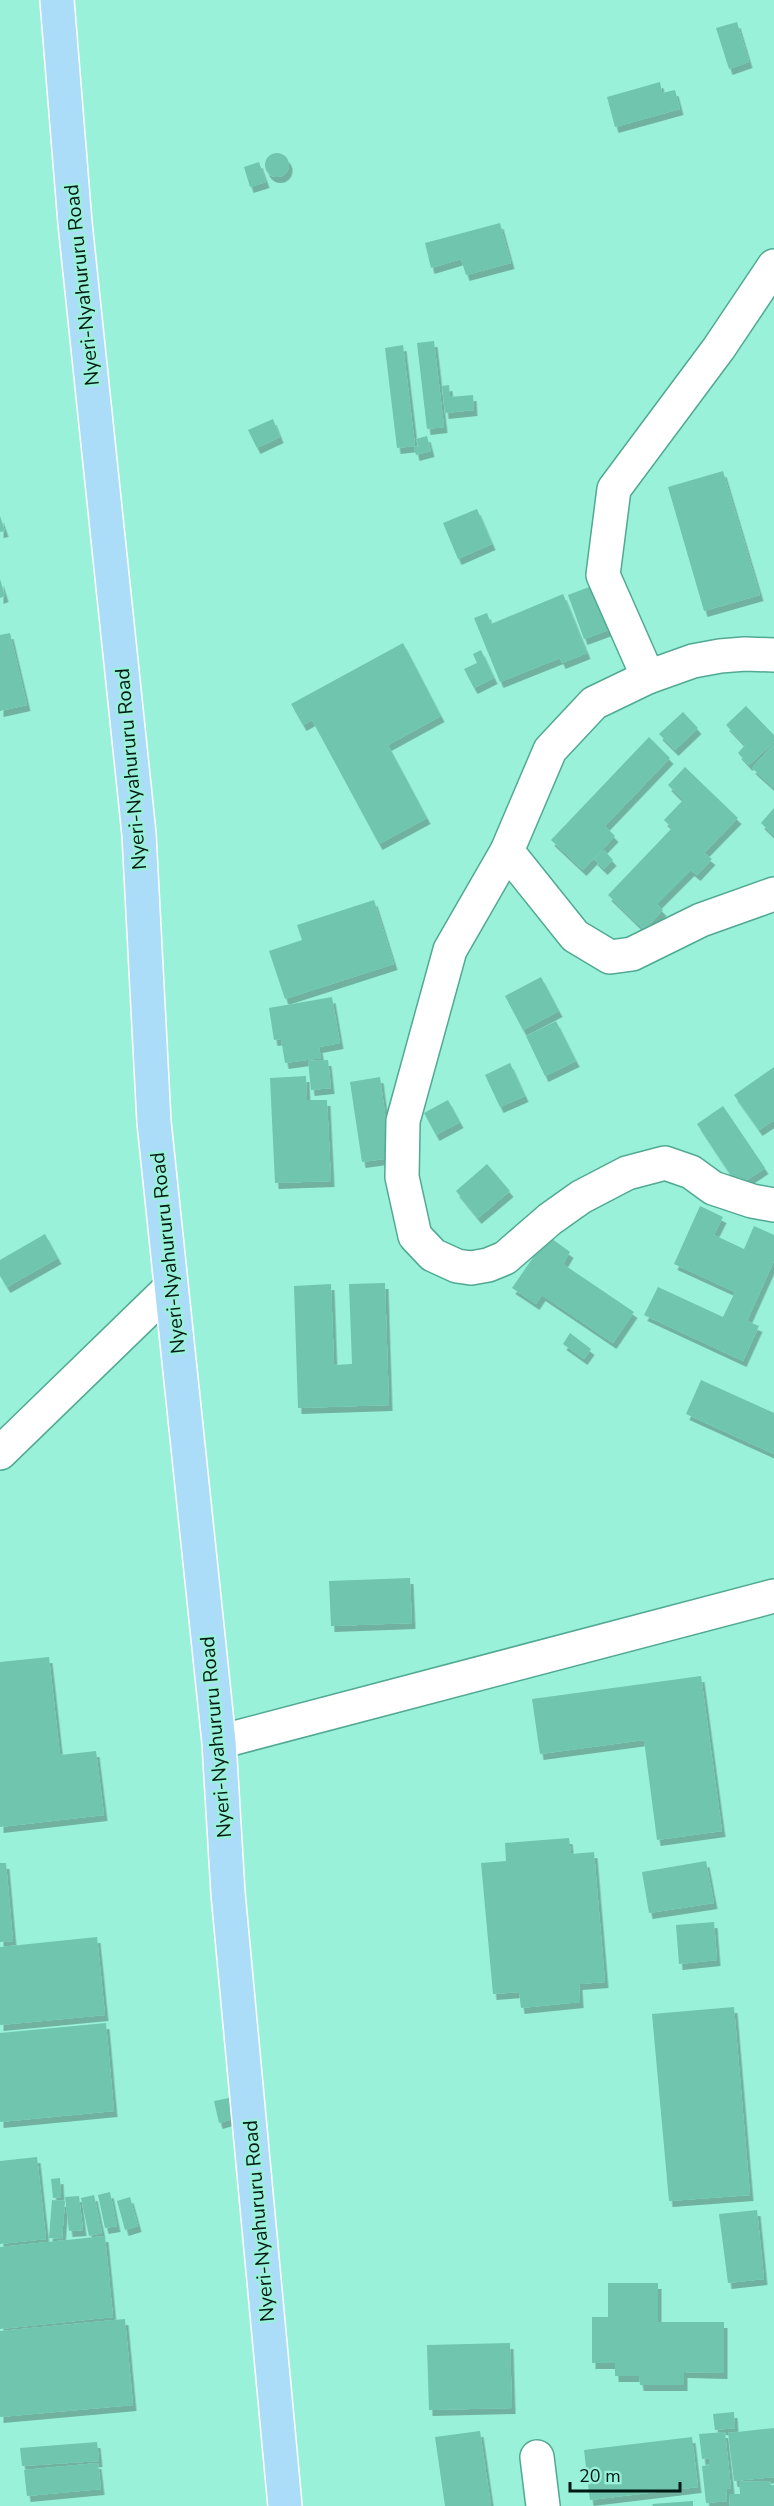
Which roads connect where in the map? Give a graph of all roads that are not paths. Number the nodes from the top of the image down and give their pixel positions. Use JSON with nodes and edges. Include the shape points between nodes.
{"nodes":[{"id":1,"x":57,"y":0,"type":"edge"},
{"id":2,"x":774,"y":266,"type":"edge"},
{"id":3,"x":774,"y":638,"type":"edge"},
{"id":4,"x":760,"y":655,"type":"edge"},
{"id":5,"x":648,"y":677,"type":"junction"},
{"id":6,"x":507,"y":850,"type":"junction"},
{"id":7,"x":774,"y":894,"type":"edge"},
{"id":8,"x":774,"y":1205,"type":"edge"},
{"id":9,"x":171,"y":1287,"type":"junction"},
{"id":10,"x":0,"y":1453,"type":"edge"},
{"id":11,"x":774,"y":1596,"type":"edge"},
{"id":12,"x":219,"y":1742,"type":"junction"},
{"id":13,"x":537,"y":2457,"type":"dead end"},
{"id":14,"x":285,"y":2506,"type":"edge"},
{"id":15,"x":543,"y":2506,"type":"edge"}],
"edges":[{"from":1,"to":9,"type":"main road","name":"Nyeri-Nyahururu Road","via":[[75,223],[139,834],[154,1122]]},
{"from":2,"to":5,"type":"street","via":[[615,489],[603,575]]},
{"from":3,"to":4,"type":"street"},
{"from":4,"to":5,"type":"street","via":[[693,661]]},
{"from":5,"to":6,"type":"street","via":[[594,703],[550,750]]},
{"from":6,"to":7,"type":"street","via":[[575,936],[610,957],[632,954],[701,920]]},
{"from":6,"to":8,"type":"street","via":[[450,951],[403,1121],[402,1177],[415,1236],[433,1256],[471,1268],[488,1265],[505,1258],[581,1197],[627,1173],[665,1163],[691,1172],[712,1188]]},
{"from":9,"to":10,"type":"street"},
{"from":9,"to":12,"type":"main road","name":"Nyeri-Nyahururu Road"},
{"from":11,"to":12,"type":"street"},
{"from":12,"to":14,"type":"main road","name":"Nyeri-Nyahururu Road","via":[[228,1893]]},
{"from":13,"to":15,"type":"street"}]}
